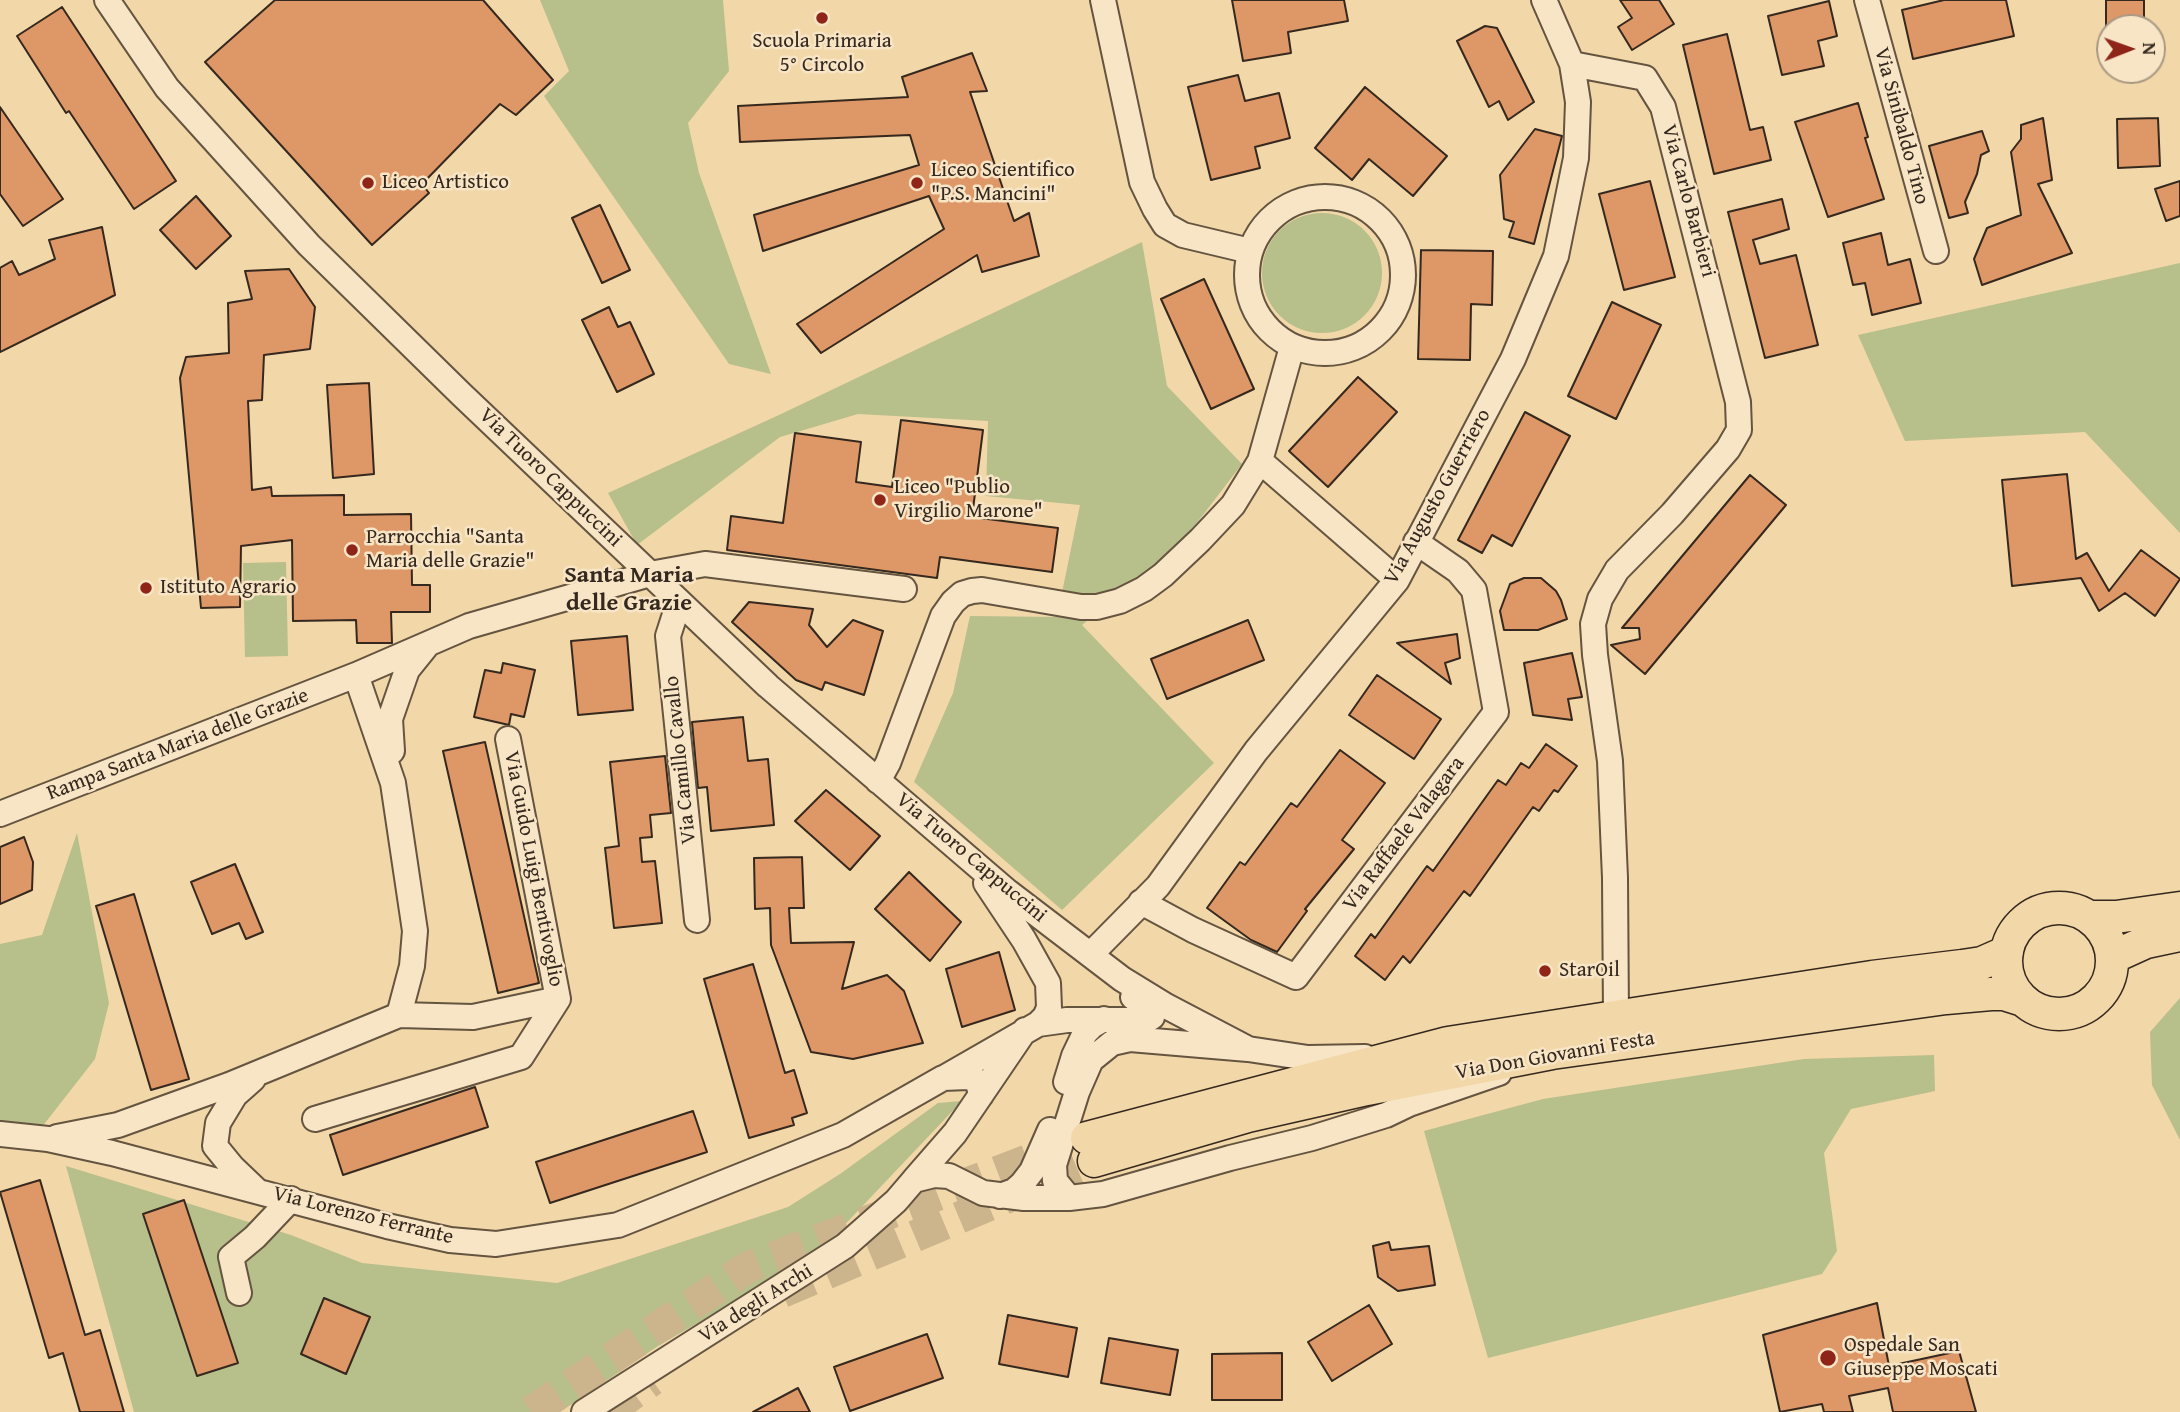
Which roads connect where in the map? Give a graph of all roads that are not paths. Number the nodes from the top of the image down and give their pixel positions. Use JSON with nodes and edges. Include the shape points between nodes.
{"nodes":[{"id":1,"x":107,"y":0,"type":"edge"},
{"id":2,"x":1103,"y":0,"type":"edge"},
{"id":3,"x":1544,"y":0,"type":"edge"},
{"id":4,"x":1867,"y":0,"type":"edge"},
{"id":5,"x":1572,"y":64,"type":"junction"},
{"id":6,"x":1250,"y":251,"type":"junction"},
{"id":7,"x":1936,"y":251,"type":"dead end"},
{"id":8,"x":1292,"y":347,"type":"junction"},
{"id":9,"x":1260,"y":461,"type":"junction"},
{"id":10,"x":1416,"y":542,"type":"junction"},
{"id":11,"x":650,"y":574,"type":"junction"},
{"id":12,"x":1396,"y":580,"type":"junction"},
{"id":13,"x":905,"y":589,"type":"dead end"},
{"id":14,"x":679,"y":602,"type":"junction"},
{"id":15,"x":431,"y":641,"type":"junction"},
{"id":16,"x":356,"y":675,"type":"junction"},
{"id":17,"x":508,"y":739,"type":"dead end"},
{"id":18,"x":878,"y":781,"type":"junction"},
{"id":19,"x":393,"y":783,"type":"junction"},
{"id":20,"x":0,"y":814,"type":"edge"},
{"id":21,"x":970,"y":859,"type":"junction"},
{"id":22,"x":1141,"y":902,"type":"junction"},
{"id":23,"x":2180,"y":908,"type":"edge"},
{"id":24,"x":2091,"y":917,"type":"junction"},
{"id":25,"x":698,"y":920,"type":"dead end"},
{"id":26,"x":2180,"y":935,"type":"edge"},
{"id":27,"x":2007,"y":952,"type":"junction"},
{"id":28,"x":1091,"y":954,"type":"junction"},
{"id":29,"x":2113,"y":957,"type":"junction"},
{"id":30,"x":1122,"y":979,"type":"junction"},
{"id":31,"x":558,"y":999,"type":"junction"},
{"id":32,"x":2023,"y":1000,"type":"junction"},
{"id":33,"x":399,"y":1015,"type":"junction"},
{"id":34,"x":1616,"y":1016,"type":"junction"},
{"id":35,"x":1104,"y":1019,"type":"junction"},
{"id":36,"x":1031,"y":1027,"type":"junction"},
{"id":37,"x":1248,"y":1049,"type":"junction"},
{"id":38,"x":1552,"y":1053,"type":"junction"},
{"id":39,"x":1387,"y":1058,"type":"junction"},
{"id":40,"x":261,"y":1072,"type":"junction"},
{"id":41,"x":943,"y":1078,"type":"junction"},
{"id":42,"x":981,"y":1095,"type":"junction"},
{"id":43,"x":315,"y":1119,"type":"dead end"},
{"id":44,"x":955,"y":1133,"type":"junction"},
{"id":45,"x":0,"y":1134,"type":"edge"},
{"id":46,"x":48,"y":1139,"type":"junction"},
{"id":47,"x":914,"y":1180,"type":"junction"},
{"id":48,"x":964,"y":1182,"type":"junction"},
{"id":49,"x":255,"y":1189,"type":"junction"},
{"id":50,"x":1000,"y":1196,"type":"junction"},
{"id":51,"x":1069,"y":1198,"type":"junction"},
{"id":52,"x":291,"y":1199,"type":"junction"},
{"id":53,"x":239,"y":1293,"type":"dead end"},
{"id":54,"x":584,"y":1412,"type":"edge"}],
"edges":[{"from":1,"to":11,"type":"street","name":"Via Tuoro Cappuccini","via":[[167,88],[309,245]]},
{"from":2,"to":6,"type":"street","via":[[1142,182],[1155,209],[1165,225],[1183,235]]},
{"from":3,"to":5,"type":"street","name":"Via Augusto Guerriero"},
{"from":4,"to":7,"type":"street","name":"Via Sinibaldo Tino"},
{"from":5,"to":10,"type":"street","name":"Via Augusto Guerriero","via":[[1578,102],[1576,158],[1556,256],[1513,359]]},
{"from":5,"to":34,"type":"street","name":"Via Carlo Barbieri","via":[[1645,78],[1663,107],[1738,402],[1739,430],[1728,449],[1617,569],[1600,598],[1593,624],[1610,761]]},
{"from":6,"to":8,"type":"street","via":[[1246,274],[1253,307],[1273,335]]},
{"from":6,"to":8,"type":"street","via":[[1262,227],[1282,209],[1307,198],[1334,197],[1360,204],[1382,220],[1397,243],[1403,270],[1401,297],[1389,321],[1370,340],[1345,352],[1318,354]]},
{"from":8,"to":9,"type":"street"},
{"from":9,"to":12,"type":"street"},
{"from":9,"to":18,"type":"street","via":[[1233,505],[1200,540],[1163,575],[1120,601],[1081,607],[982,590],[962,594],[943,616]]},
{"from":10,"to":12,"type":"street","name":"Via Augusto Guerriero"},
{"from":10,"to":22,"type":"street","name":"Via Raffaele Valagara","via":[[1458,571],[1474,590],[1496,712],[1296,977]]},
{"from":11,"to":13,"type":"street","name":"Rampa Santa Maria delle Grazie","via":[[705,564]]},
{"from":11,"to":14,"type":"street","name":"Via Tuoro Cappuccini"},
{"from":11,"to":15,"type":"street","name":"Rampa Santa Maria delle Grazie"},
{"from":12,"to":22,"type":"street","name":"Via Augusto Guerriero","via":[[1256,751],[1158,886]]},
{"from":14,"to":18,"type":"street","name":"Via Tuoro Cappuccini"},
{"from":14,"to":25,"type":"street","name":"Via Camillo Cavallo","via":[[668,636]]},
{"from":15,"to":16,"type":"street","name":"Rampa Santa Maria delle Grazie"},
{"from":15,"to":19,"type":"street","via":[[407,670],[390,719]]},
{"from":16,"to":19,"type":"street"},
{"from":16,"to":20,"type":"street","name":"Rampa Santa Maria delle Grazie"},
{"from":17,"to":31,"type":"street","name":"Via Guido Luigi Bentivoglio"},
{"from":18,"to":21,"type":"street","name":"Via Tuoro Cappuccini"},
{"from":19,"to":33,"type":"street","via":[[415,931],[412,967]]},
{"from":21,"to":28,"type":"street","name":"Via Tuoro Cappuccini"},
{"from":21,"to":36,"type":"street","name":"Via degli Archi","via":[[1048,983],[1049,1008]]},
{"from":22,"to":28,"type":"street","name":"Via Augusto Guerriero"},
{"from":23,"to":24,"type":"main road"},
{"from":24,"to":27,"type":"main road","via":[[2062,907],[2039,911],[2020,924]]},
{"from":24,"to":29,"type":"main road","via":[[2106,934]]},
{"from":26,"to":29,"type":"main road","via":[[2146,942]]},
{"from":27,"to":32,"type":"main road","via":[[2009,978]]},
{"from":27,"to":34,"type":"main road","name":"Via Don Giovanni Festa","via":[[1982,963]]},
{"from":28,"to":30,"type":"street","name":"Via Tuoro Cappuccini"},
{"from":29,"to":32,"type":"main road","via":[[2107,986],[2098,998],[2075,1012],[2035,1008]]},
{"from":30,"to":35,"type":"street","via":[[1132,996],[1154,1014],[1147,1020]]},
{"from":30,"to":37,"type":"street","name":"Via Tuoro Cappuccini"},
{"from":31,"to":33,"type":"street","name":"Via Guido Luigi Bentivoglio","via":[[473,1017]]},
{"from":31,"to":43,"type":"street","name":"Via Guido Luigi Bentivoglio","via":[[521,1057]]},
{"from":32,"to":38,"type":"main road","name":"Via Don Giovanni Festa","via":[[2004,994],[1946,998]]},
{"from":33,"to":40,"type":"street"},
{"from":34,"to":39,"type":"main road","name":"Via Don Giovanni Festa","via":[[1448,1043]]},
{"from":35,"to":36,"type":"street"},
{"from":35,"to":50,"type":"street","via":[[1092,1026],[1079,1044],[1032,1171],[1023,1184]]},
{"from":36,"to":41,"type":"street","name":"Via Lorenzo Ferrante"},
{"from":36,"to":42,"type":"street","name":"Via degli Archi"},
{"from":37,"to":39,"type":"street","via":[[1308,1058]]},
{"from":37,"to":51,"type":"street","via":[[1130,1039],[1101,1051],[1091,1060],[1077,1092],[1054,1165],[1055,1181]]},
{"from":38,"to":39,"type":"main road","name":"Via Don Giovanni Festa","via":[[1091,1149]]},
{"from":38,"to":51,"type":"street","via":[[1312,1138],[1102,1194]]},
{"from":40,"to":46,"type":"street","via":[[118,1125]]},
{"from":40,"to":49,"type":"street","via":[[235,1096],[218,1123],[215,1146]]},
{"from":41,"to":42,"type":"street","via":[[974,1079]]},
{"from":41,"to":52,"type":"street","name":"Via Lorenzo Ferrante","via":[[843,1135],[618,1225],[496,1244],[450,1240]]},
{"from":42,"to":44,"type":"street","name":"Via degli Archi"},
{"from":44,"to":47,"type":"street","name":"Via degli Archi"},
{"from":44,"to":48,"type":"street","via":[[953,1163]]},
{"from":45,"to":46,"type":"street","name":"Via Lorenzo Ferrante"},
{"from":46,"to":49,"type":"street","name":"Via Lorenzo Ferrante"},
{"from":47,"to":48,"type":"street","via":[[941,1175]]},
{"from":47,"to":54,"type":"street","name":"Via degli Archi","via":[[866,1230],[823,1262]]},
{"from":48,"to":50,"type":"street"},
{"from":49,"to":52,"type":"street","name":"Via Lorenzo Ferrante"},
{"from":50,"to":51,"type":"street"},
{"from":52,"to":53,"type":"street","via":[[231,1257]]}]}
